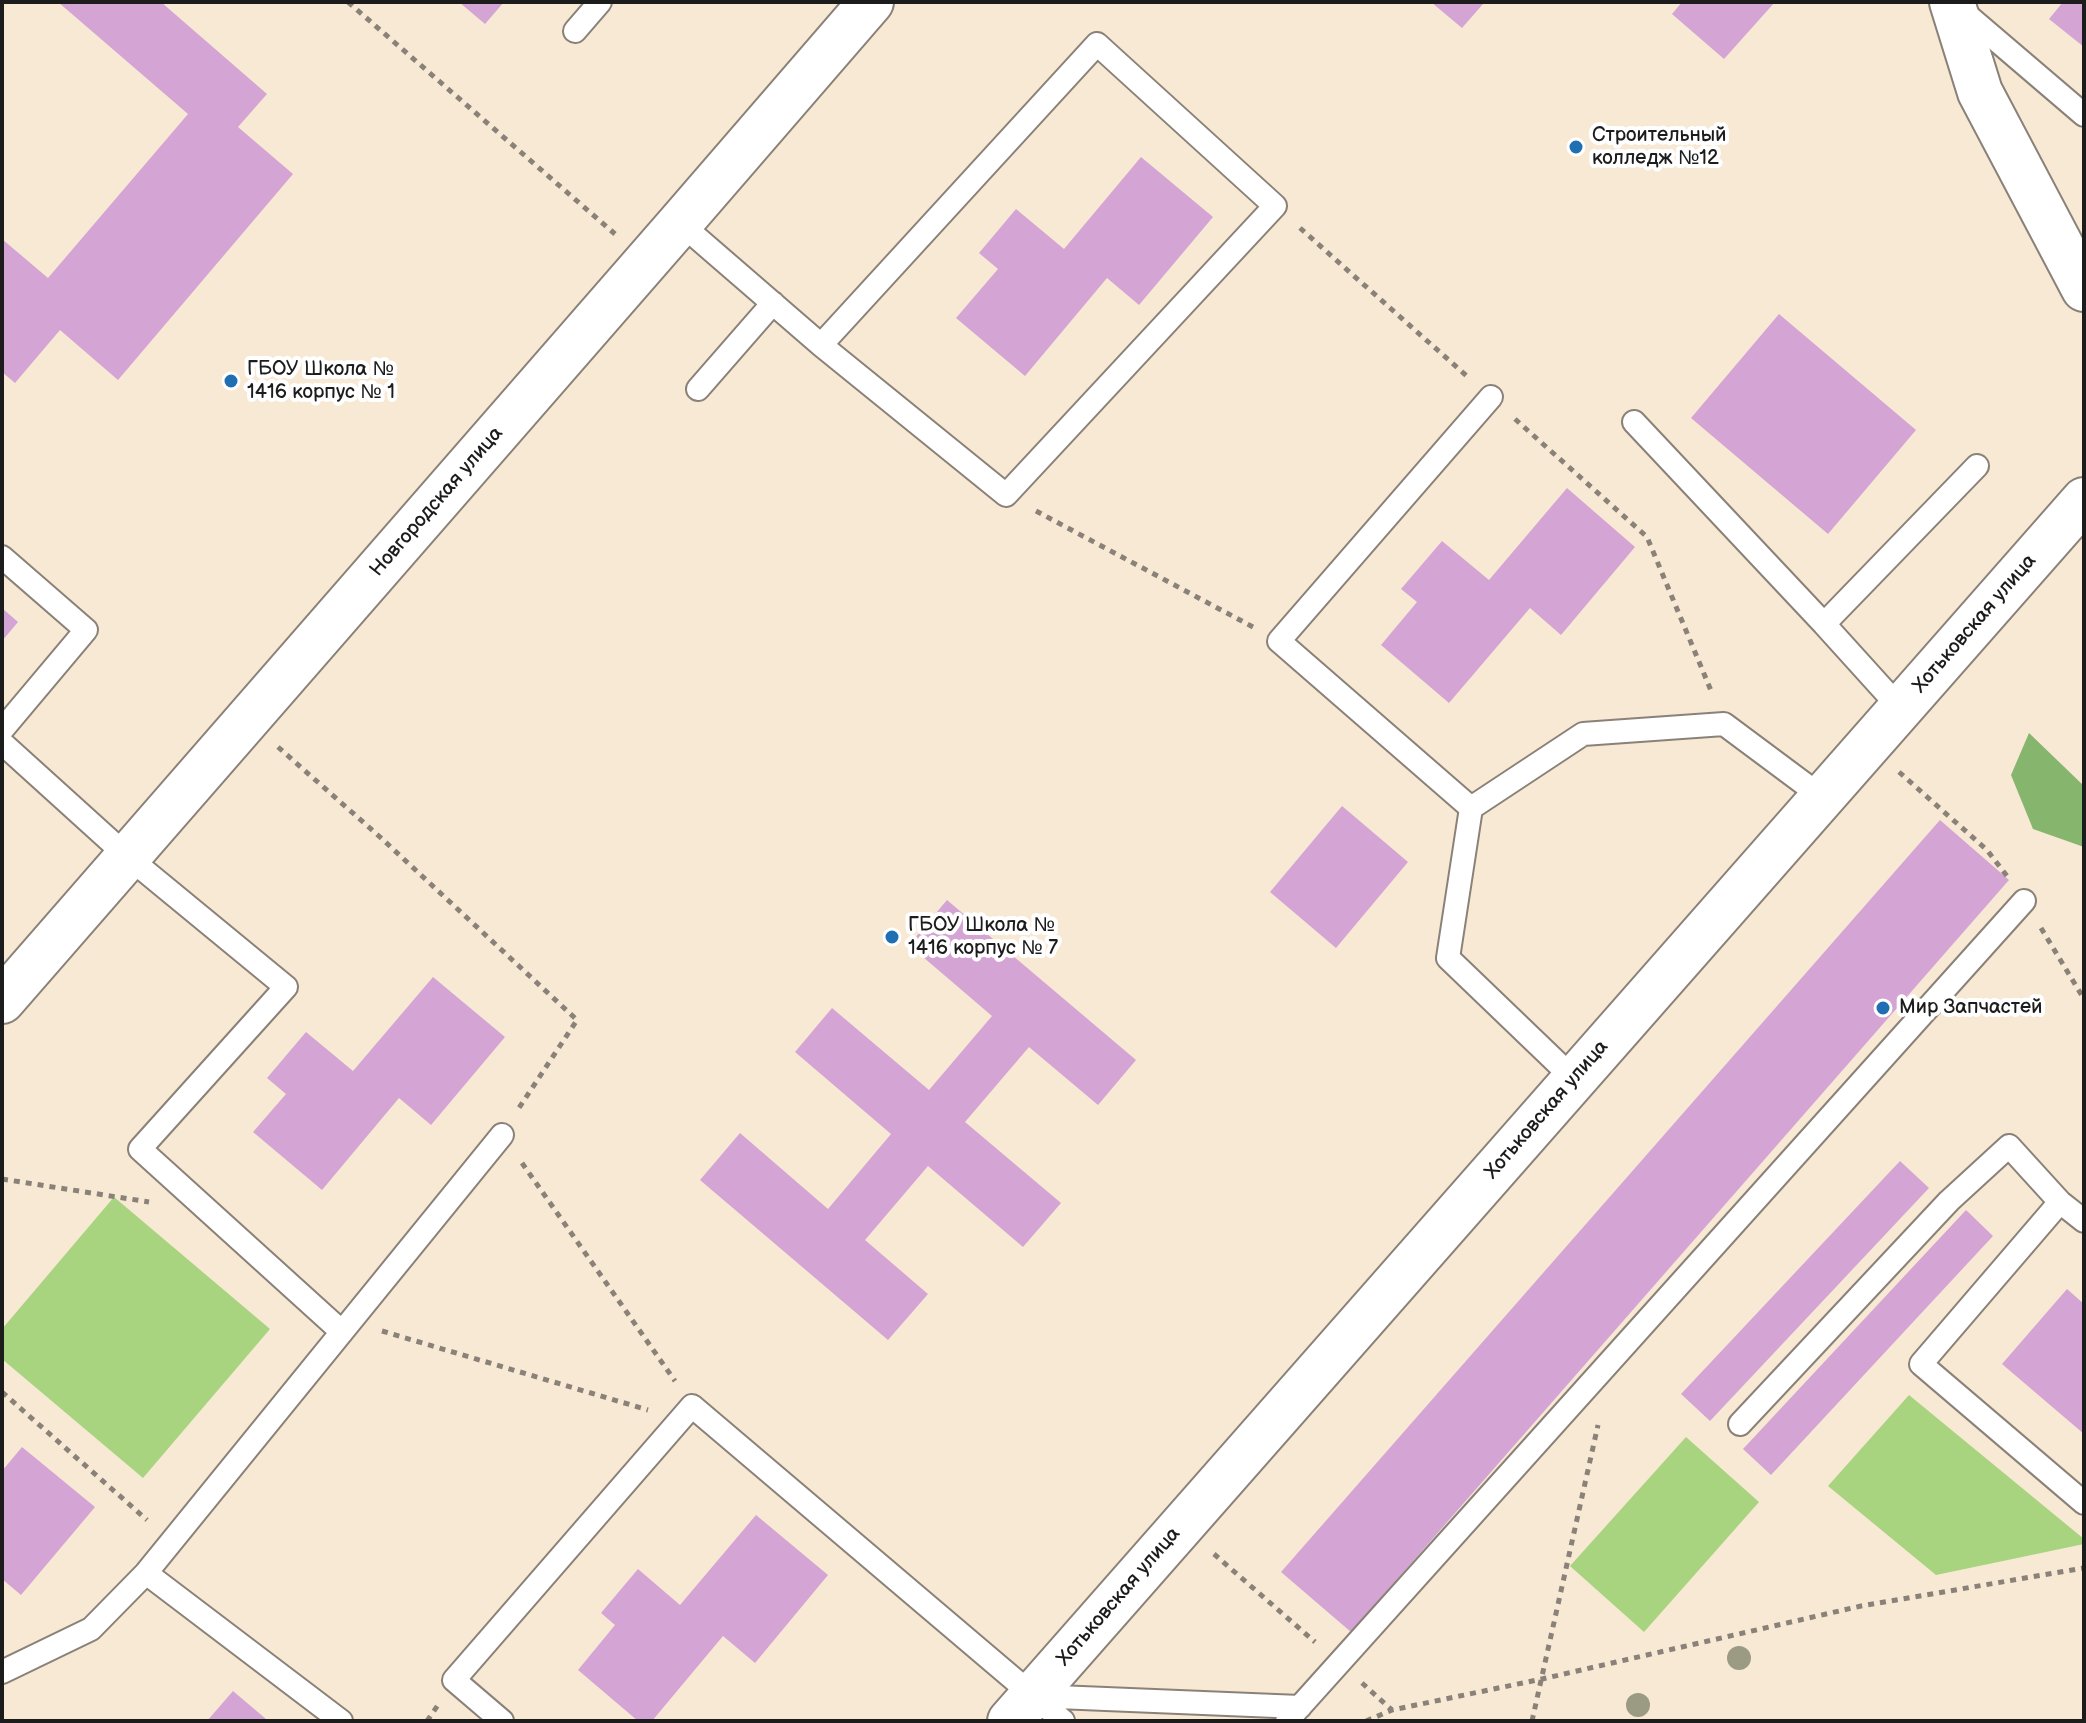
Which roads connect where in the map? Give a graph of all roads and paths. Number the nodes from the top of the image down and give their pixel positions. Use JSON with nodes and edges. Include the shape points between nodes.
{"nodes":[{"id":1,"x":348,"y":2,"type":"edge"},
{"id":2,"x":600,"y":2,"type":"edge"},
{"id":3,"x":871,"y":2,"type":"edge"},
{"id":4,"x":1952,"y":2,"type":"edge"},
{"id":5,"x":575,"y":31,"type":"dead end"},
{"id":6,"x":2084,"y":115,"type":"edge"},
{"id":7,"x":1275,"y":206,"type":"junction"},
{"id":8,"x":680,"y":223,"type":"junction"},
{"id":9,"x":646,"y":261,"type":"junction"},
{"id":10,"x":2084,"y":289,"type":"edge"},
{"id":11,"x":773,"y":303,"type":"junction"},
{"id":12,"x":821,"y":345,"type":"junction"},
{"id":13,"x":698,"y":389,"type":"dead end"},
{"id":14,"x":1491,"y":397,"type":"junction"},
{"id":15,"x":1634,"y":422,"type":"dead end"},
{"id":16,"x":1977,"y":466,"type":"dead end"},
{"id":17,"x":1006,"y":495,"type":"junction"},
{"id":18,"x":2084,"y":500,"type":"edge"},
{"id":19,"x":2,"y":557,"type":"edge"},
{"id":20,"x":1824,"y":624,"type":"junction"},
{"id":21,"x":1279,"y":641,"type":"junction"},
{"id":22,"x":1900,"y":708,"type":"junction"},
{"id":23,"x":246,"y":722,"type":"junction"},
{"id":24,"x":1724,"y":724,"type":"junction"},
{"id":25,"x":2,"y":730,"type":"edge"},
{"id":26,"x":2,"y":743,"type":"edge"},
{"id":27,"x":1868,"y":745,"type":"junction"},
{"id":28,"x":1822,"y":797,"type":"junction"},
{"id":29,"x":1471,"y":808,"type":"junction"},
{"id":30,"x":128,"y":857,"type":"junction"},
{"id":31,"x":2024,"y":901,"type":"junction"},
{"id":32,"x":2084,"y":999,"type":"edge"},
{"id":33,"x":2,"y":1001,"type":"edge"},
{"id":34,"x":1574,"y":1079,"type":"junction"},
{"id":35,"x":502,"y":1135,"type":"junction"},
{"id":36,"x":2,"y":1179,"type":"edge"},
{"id":37,"x":2060,"y":1202,"type":"junction"},
{"id":38,"x":210,"y":1212,"type":"junction"},
{"id":39,"x":2084,"y":1221,"type":"edge"},
{"id":40,"x":346,"y":1327,"type":"junction"},
{"id":41,"x":1614,"y":1357,"type":"junction"},
{"id":42,"x":2,"y":1392,"type":"edge"},
{"id":43,"x":686,"y":1413,"type":"junction"},
{"id":44,"x":1740,"y":1424,"type":"dead end"},
{"id":45,"x":2084,"y":1503,"type":"edge"},
{"id":46,"x":1182,"y":1526,"type":"junction"},
{"id":47,"x":172,"y":1541,"type":"junction"},
{"id":48,"x":2084,"y":1568,"type":"edge"},
{"id":49,"x":146,"y":1573,"type":"junction"},
{"id":50,"x":1339,"y":1663,"type":"junction"},
{"id":51,"x":2,"y":1672,"type":"edge"},
{"id":52,"x":1542,"y":1679,"type":"junction"},
{"id":53,"x":1392,"y":1710,"type":"junction"},
{"id":54,"x":1035,"y":1713,"type":"edge"},
{"id":55,"x":1294,"y":1714,"type":"edge"},
{"id":56,"x":341,"y":1721,"type":"edge"},
{"id":57,"x":502,"y":1721,"type":"edge"},
{"id":58,"x":1366,"y":1721,"type":"edge"},
{"id":59,"x":1532,"y":1721,"type":"edge"}],
"edges":[{"from":1,"to":9,"type":"path"},
{"from":2,"to":5,"type":"lane"},
{"from":3,"to":8,"type":"street","name":"Новгородская улица"},
{"from":4,"to":6,"type":"lane"},
{"from":4,"to":10,"type":"street","via":[[1980,92]]},
{"from":7,"to":12,"type":"lane","via":[[1097,44]]},
{"from":7,"to":14,"type":"path"},
{"from":7,"to":17,"type":"lane"},
{"from":8,"to":9,"type":"street","name":"Новгородская улица"},
{"from":8,"to":11,"type":"lane"},
{"from":9,"to":23,"type":"street","name":"Новгородская улица"},
{"from":11,"to":12,"type":"lane"},
{"from":11,"to":13,"type":"lane"},
{"from":12,"to":17,"type":"lane"},
{"from":14,"to":21,"type":"lane"},
{"from":14,"to":24,"type":"path","via":[[1647,537]]},
{"from":15,"to":20,"type":"lane"},
{"from":16,"to":20,"type":"lane"},
{"from":17,"to":21,"type":"path"},
{"from":18,"to":22,"type":"street","name":"Хотьковская улица"},
{"from":19,"to":25,"type":"lane","via":[[86,630]]},
{"from":20,"to":22,"type":"lane"},
{"from":21,"to":29,"type":"lane"},
{"from":22,"to":27,"type":"street","name":"Хотьковская улица"},
{"from":23,"to":30,"type":"street","name":"Новгородская улица"},
{"from":23,"to":35,"type":"path","via":[[380,837],[577,1020]]},
{"from":24,"to":28,"type":"lane"},
{"from":24,"to":29,"type":"lane","via":[[1583,734]]},
{"from":26,"to":30,"type":"lane"},
{"from":27,"to":28,"type":"street","name":"Хотьковская улица"},
{"from":27,"to":31,"type":"path","via":[[1987,850]]},
{"from":28,"to":34,"type":"street","name":"Хотьковская улица"},
{"from":29,"to":34,"type":"lane","via":[[1448,958]]},
{"from":30,"to":33,"type":"street","name":"Новгородская улица"},
{"from":30,"to":38,"type":"lane","via":[[286,987],[140,1149]]},
{"from":31,"to":32,"type":"path"},
{"from":31,"to":41,"type":"lane"},
{"from":34,"to":46,"type":"street","name":"Хотьковская улица"},
{"from":35,"to":40,"type":"lane"},
{"from":35,"to":43,"type":"path"},
{"from":36,"to":38,"type":"path"},
{"from":37,"to":39,"type":"lane"},
{"from":37,"to":44,"type":"lane","via":[[2009,1146],[1949,1201]]},
{"from":37,"to":45,"type":"lane","via":[[1921,1364]]},
{"from":38,"to":40,"type":"lane"},
{"from":40,"to":43,"type":"path"},
{"from":40,"to":47,"type":"lane"},
{"from":41,"to":50,"type":"lane"},
{"from":41,"to":52,"type":"path"},
{"from":42,"to":47,"type":"path"},
{"from":43,"to":54,"type":"lane"},
{"from":43,"to":57,"type":"lane","via":[[454,1680]]},
{"from":46,"to":50,"type":"path"},
{"from":46,"to":54,"type":"street","name":"Хотьковская улица"},
{"from":47,"to":49,"type":"lane"},
{"from":48,"to":52,"type":"path","via":[[1861,1606]]},
{"from":49,"to":51,"type":"lane","via":[[91,1629]]},
{"from":49,"to":56,"type":"lane"},
{"from":50,"to":53,"type":"path"},
{"from":50,"to":55,"type":"lane"},
{"from":52,"to":53,"type":"path"},
{"from":52,"to":59,"type":"path"},
{"from":53,"to":58,"type":"path"},
{"from":54,"to":55,"type":"lane"}]}
